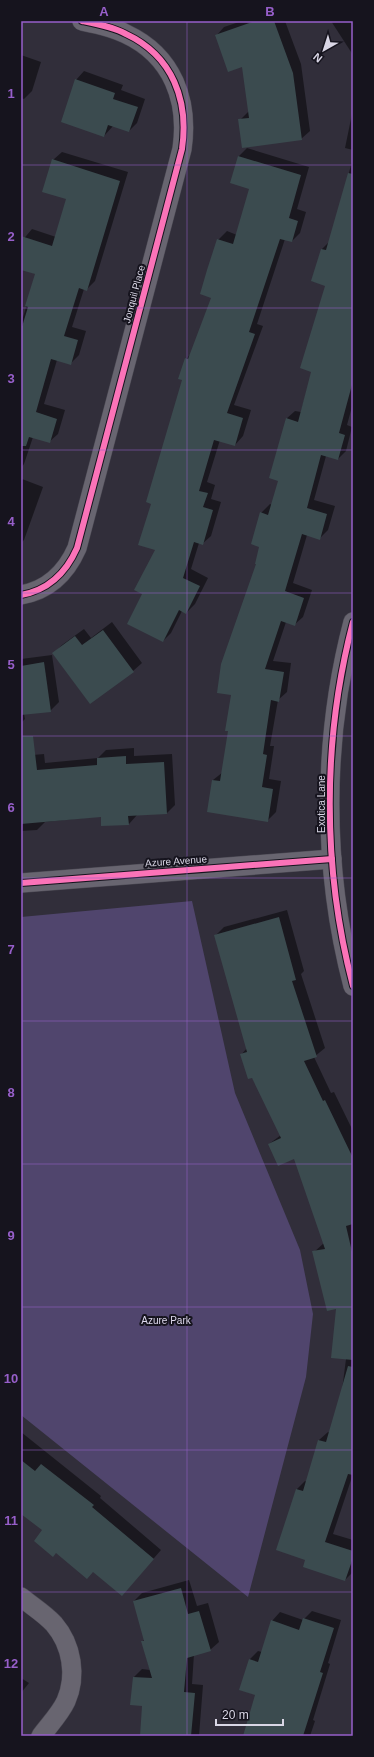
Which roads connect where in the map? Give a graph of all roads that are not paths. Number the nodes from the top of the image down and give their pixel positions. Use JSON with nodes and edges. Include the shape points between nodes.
{"nodes":[{"id":1,"x":82,"y":21,"type":"edge"},
{"id":2,"x":21,"y":596,"type":"edge"},
{"id":3,"x":353,"y":622,"type":"edge"},
{"id":4,"x":332,"y":859,"type":"junction"},
{"id":5,"x":21,"y":882,"type":"edge"},
{"id":6,"x":353,"y":986,"type":"edge"},
{"id":7,"x":21,"y":1597,"type":"edge"},
{"id":8,"x":41,"y":1736,"type":"edge"}],
"edges":[{"from":1,"to":2,"type":"street","name":"Jonquil Place","via":[[110,27],[141,42],[166,66],[175,81],[183,109],[184,132],[182,149],[77,548],[60,576],[47,586]]},
{"from":3,"to":4,"type":"street","name":"Exotica Lane","via":[[333,733],[330,795]]},
{"from":4,"to":5,"type":"street","name":"Azure Avenue"},
{"from":4,"to":6,"type":"street","name":"Exotica Lane","via":[[338,913]]},
{"from":7,"to":8,"type":"street","via":[[53,1623],[70,1652],[71,1686],[66,1702]]}]}
